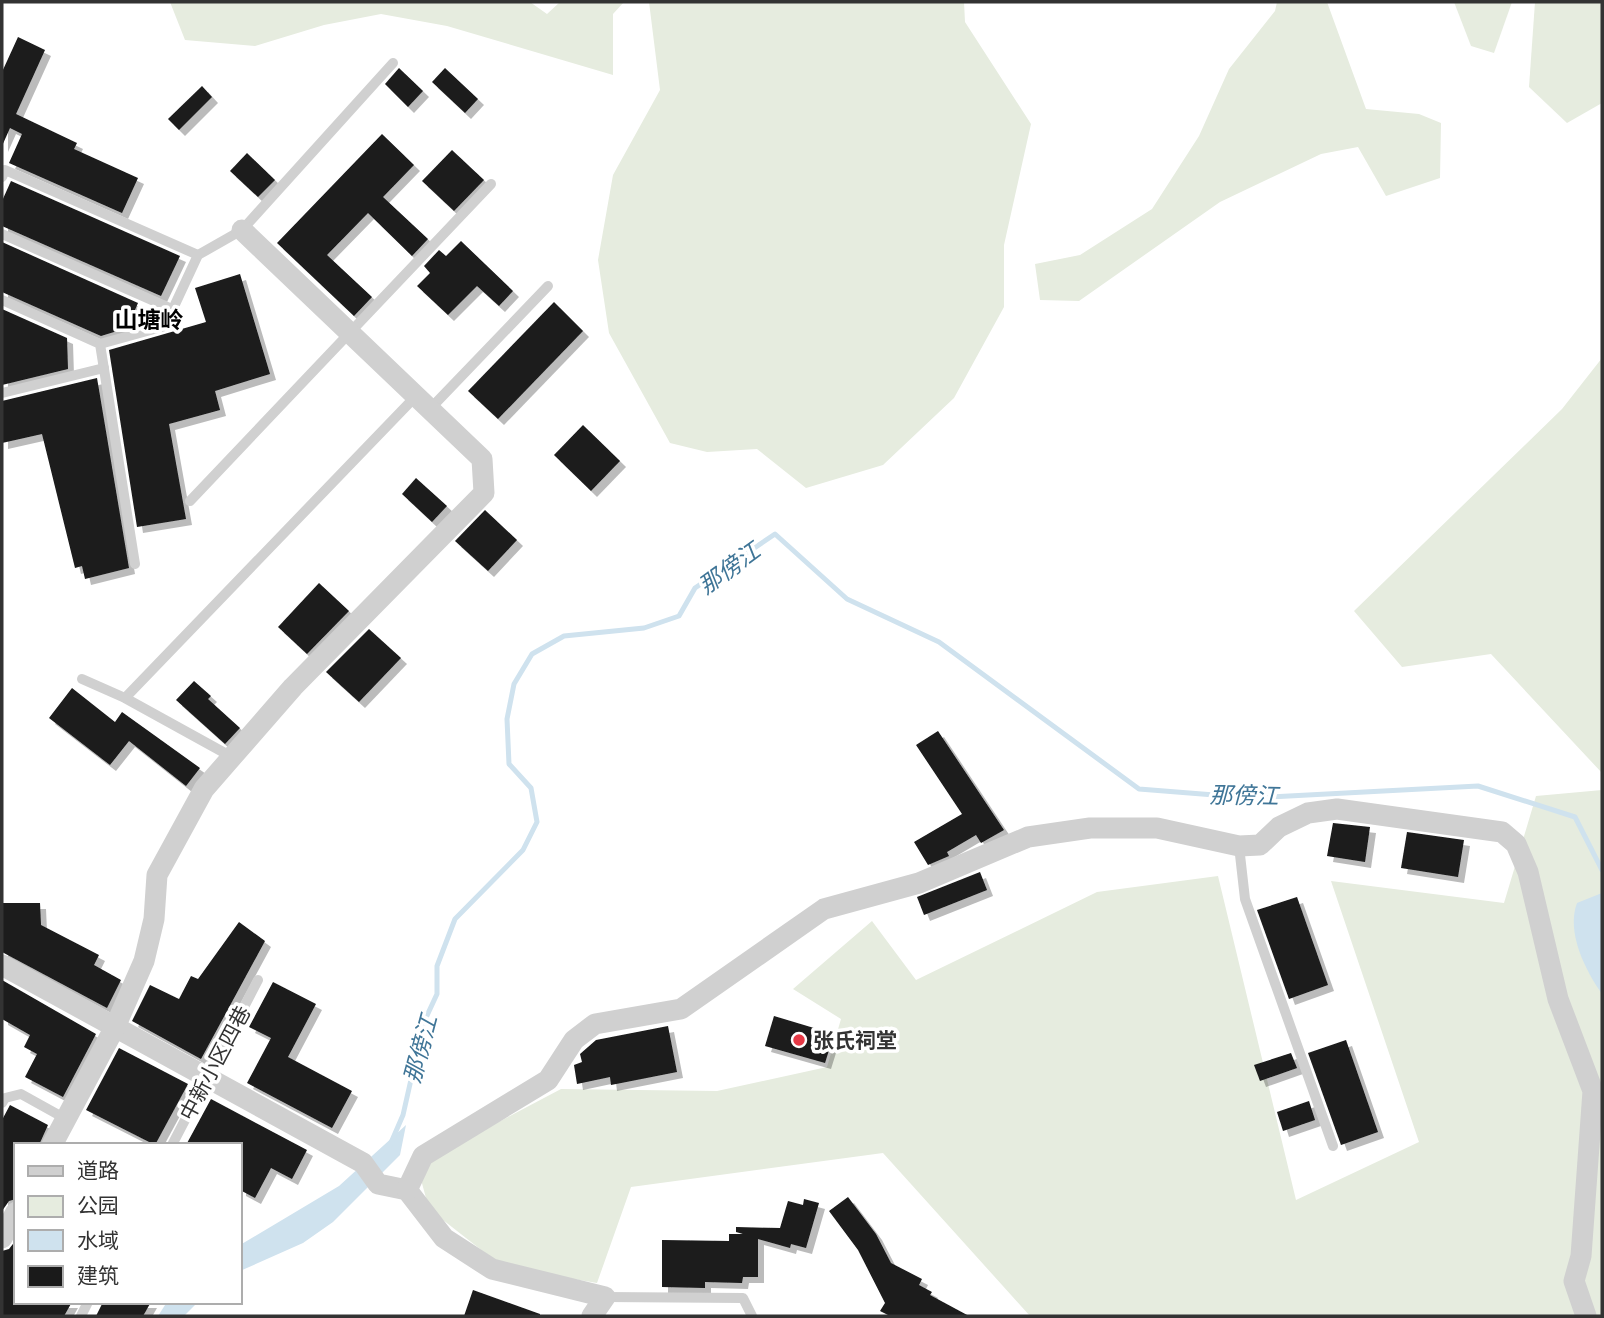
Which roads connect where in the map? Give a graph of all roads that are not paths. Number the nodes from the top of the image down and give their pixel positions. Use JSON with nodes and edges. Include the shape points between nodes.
{"nodes":[{"id":1,"x":393,"y":63,"type":"dead end"},
{"id":2,"x":2,"y":177,"type":"edge"},
{"id":3,"x":491,"y":184,"type":"dead end"},
{"id":4,"x":242,"y":230,"type":"junction"},
{"id":5,"x":2,"y":234,"type":"edge"},
{"id":6,"x":198,"y":255,"type":"junction"},
{"id":7,"x":548,"y":286,"type":"dead end"},
{"id":8,"x":2,"y":300,"type":"edge"},
{"id":9,"x":172,"y":309,"type":"junction"},
{"id":10,"x":349,"y":333,"type":"junction"},
{"id":11,"x":100,"y":344,"type":"junction"},
{"id":12,"x":104,"y":368,"type":"junction"},
{"id":13,"x":2,"y":393,"type":"edge"},
{"id":14,"x":423,"y":403,"type":"junction"},
{"id":15,"x":190,"y":501,"type":"dead end"},
{"id":16,"x":135,"y":564,"type":"dead end"},
{"id":17,"x":82,"y":679,"type":"dead end"},
{"id":18,"x":125,"y":698,"type":"junction"},
{"id":19,"x":232,"y":757,"type":"junction"},
{"id":20,"x":1239,"y":846,"type":"junction"},
{"id":21,"x":2,"y":965,"type":"edge"},
{"id":22,"x":258,"y":980,"type":"dead end"},
{"id":23,"x":115,"y":1027,"type":"junction"},
{"id":24,"x":207,"y":1078,"type":"junction"},
{"id":25,"x":2,"y":1103,"type":"edge"},
{"id":26,"x":66,"y":1119,"type":"junction"},
{"id":27,"x":53,"y":1143,"type":"edge"},
{"id":28,"x":173,"y":1143,"type":"edge"},
{"id":29,"x":1333,"y":1146,"type":"dead end"},
{"id":30,"x":407,"y":1190,"type":"junction"},
{"id":31,"x":14,"y":1216,"type":"edge"},
{"id":32,"x":2,"y":1238,"type":"edge"},
{"id":33,"x":606,"y":1297,"type":"junction"},
{"id":34,"x":592,"y":1316,"type":"edge"},
{"id":35,"x":752,"y":1316,"type":"edge"},
{"id":36,"x":1586,"y":1316,"type":"edge"}],
"edges":[{"from":1,"to":4,"type":"lane"},
{"from":2,"to":6,"type":"lane","via":[[5,170]]},
{"from":3,"to":10,"type":"lane"},
{"from":4,"to":6,"type":"lane"},
{"from":4,"to":10,"type":"street"},
{"from":5,"to":9,"type":"lane"},
{"from":6,"to":9,"type":"lane"},
{"from":7,"to":14,"type":"lane"},
{"from":8,"to":11,"type":"lane"},
{"from":9,"to":11,"type":"lane","via":[[165,326]]},
{"from":10,"to":14,"type":"street"},
{"from":10,"to":15,"type":"lane"},
{"from":11,"to":12,"type":"lane"},
{"from":12,"to":13,"type":"lane"},
{"from":12,"to":16,"type":"lane"},
{"from":14,"to":18,"type":"lane"},
{"from":14,"to":19,"type":"street","via":[[482,458],[484,493],[293,687]]},
{"from":17,"to":18,"type":"lane"},
{"from":18,"to":19,"type":"lane"},
{"from":19,"to":23,"type":"street","via":[[204,789],[158,876],[144,961]]},
{"from":20,"to":29,"type":"lane","via":[[1245,899]]},
{"from":20,"to":30,"type":"street","via":[[1157,828],[1090,828],[1028,838],[919,883],[824,909],[681,1009],[595,1024],[575,1040],[548,1080],[423,1156]]},
{"from":20,"to":36,"type":"street","via":[[1260,845],[1279,827],[1308,813],[1337,808],[1502,832],[1516,844],[1528,872],[1558,999],[1592,1091],[1581,1256],[1574,1281]]},
{"from":21,"to":23,"type":"street"},
{"from":22,"to":24,"type":"lane","name":"中新小区四巷"},
{"from":23,"to":24,"type":"street"},
{"from":23,"to":26,"type":"street"},
{"from":24,"to":28,"type":"lane","name":"中新小区四巷"},
{"from":24,"to":30,"type":"street","via":[[363,1163],[378,1184]]},
{"from":25,"to":26,"type":"lane","via":[[22,1094]]},
{"from":26,"to":27,"type":"street"},
{"from":30,"to":33,"type":"street","via":[[444,1238],[492,1269]]},
{"from":31,"to":32,"type":"street"},
{"from":33,"to":34,"type":"street"},
{"from":33,"to":35,"type":"lane","via":[[743,1298]]}]}
